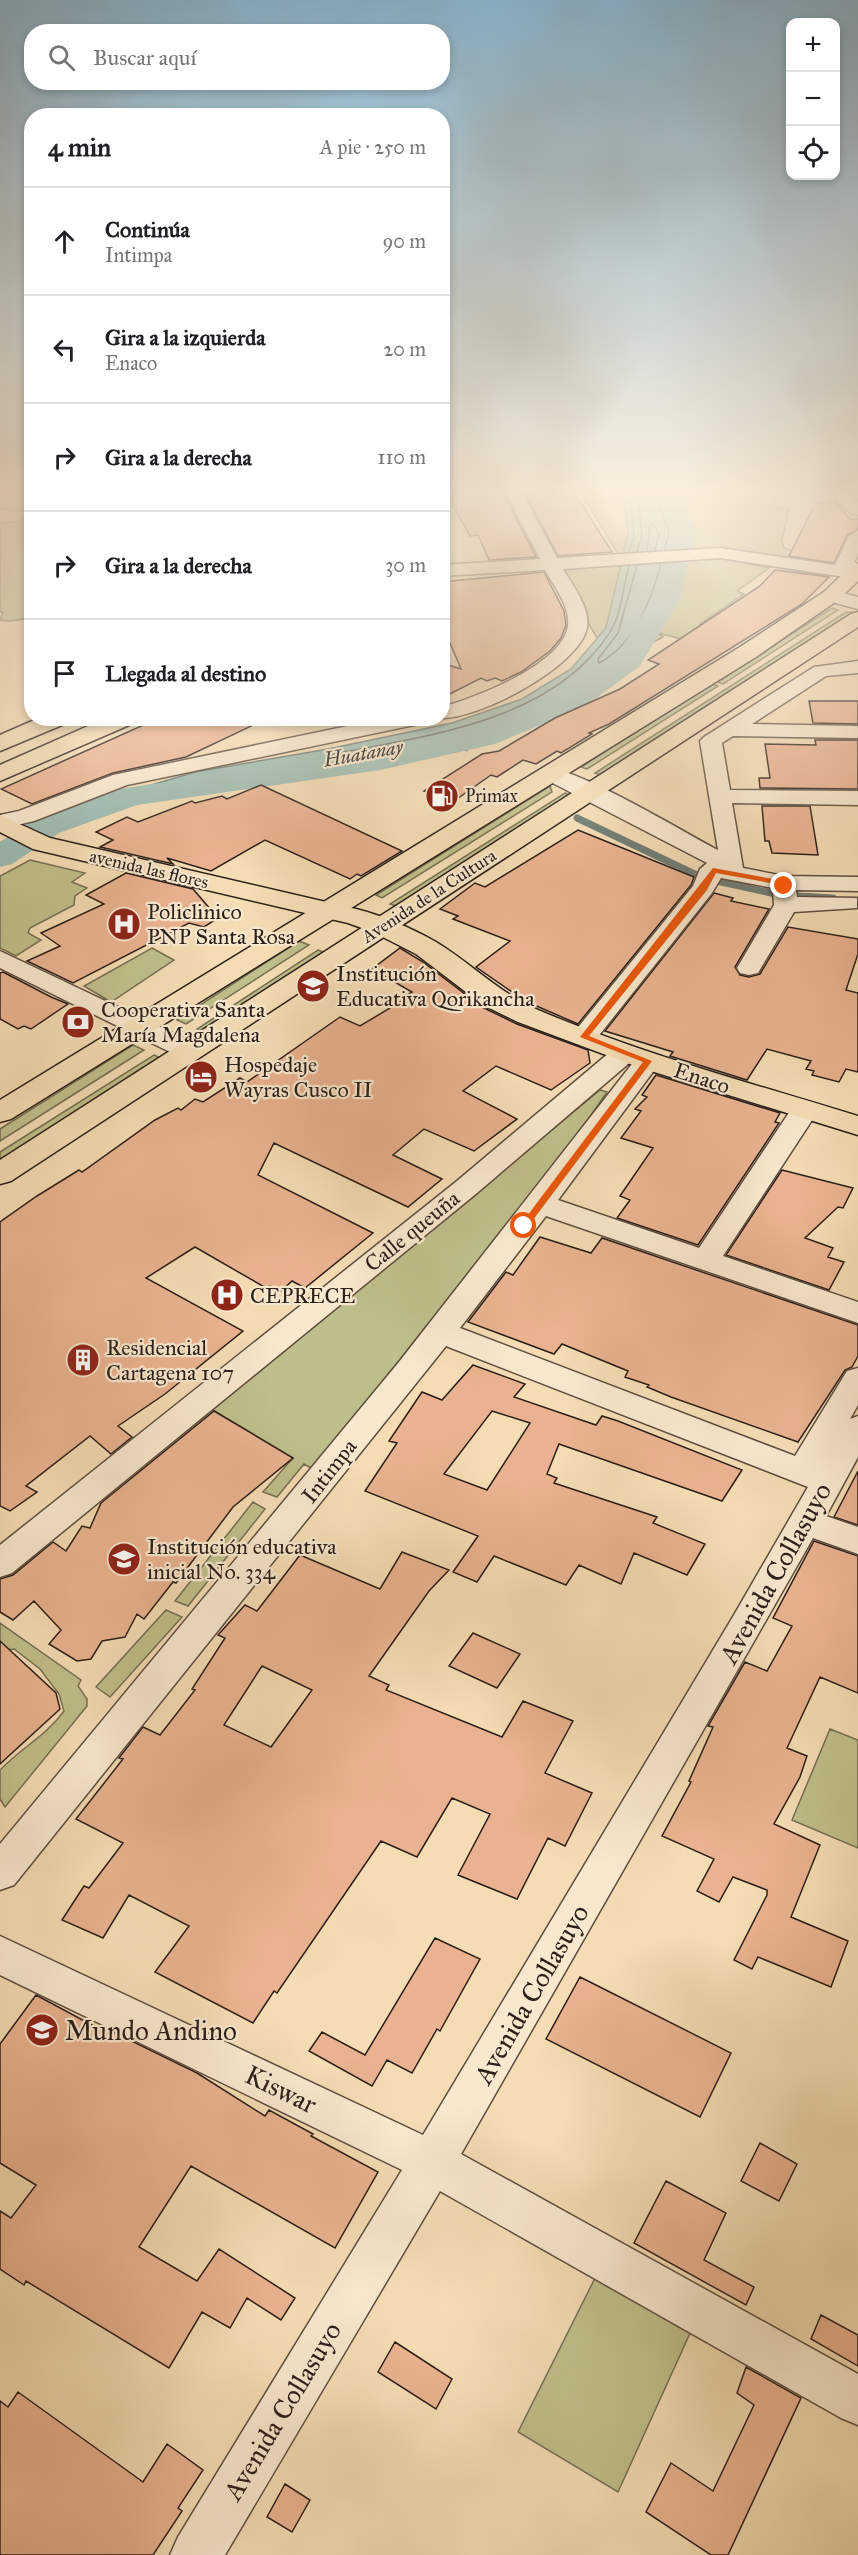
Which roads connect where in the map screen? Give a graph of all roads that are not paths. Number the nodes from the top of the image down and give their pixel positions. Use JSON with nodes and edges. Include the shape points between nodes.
{"nodes":[{"id":1,"x":575,"y":607,"type":"edge"},
{"id":2,"x":813,"y":607,"type":"edge"},
{"id":3,"x":858,"y":618,"type":"edge"},
{"id":4,"x":858,"y":667,"type":"edge"},
{"id":5,"x":450,"y":711,"type":"edge"},
{"id":6,"x":24,"y":720,"type":"edge"},
{"id":7,"x":40,"y":726,"type":"edge"},
{"id":8,"x":77,"y":726,"type":"edge"},
{"id":9,"x":108,"y":726,"type":"edge"},
{"id":10,"x":381,"y":726,"type":"edge"},
{"id":11,"x":727,"y":730,"type":"junction"},
{"id":12,"x":0,"y":731,"type":"edge"},
{"id":13,"x":858,"y":732,"type":"edge"},
{"id":14,"x":0,"y":744,"type":"edge"},
{"id":15,"x":0,"y":760,"type":"edge"},
{"id":16,"x":551,"y":773,"type":"junction"},
{"id":17,"x":0,"y":774,"type":"edge"},
{"id":18,"x":582,"y":796,"type":"junction"},
{"id":19,"x":719,"y":796,"type":"junction"},
{"id":20,"x":858,"y":798,"type":"edge"},
{"id":21,"x":1,"y":822,"type":"edge"},
{"id":22,"x":858,"y":869,"type":"edge"},
{"id":23,"x":715,"y":874,"type":"junction"},
{"id":24,"x":858,"y":884,"type":"edge"},
{"id":25,"x":785,"y":895,"type":"junction"},
{"id":26,"x":858,"y":903,"type":"edge"},
{"id":27,"x":325,"y":910,"type":"junction"},
{"id":28,"x":382,"y":926,"type":"junction"},
{"id":29,"x":4,"y":964,"type":"edge"},
{"id":30,"x":749,"y":968,"type":"dead end"},
{"id":31,"x":139,"y":1025,"type":"junction"},
{"id":32,"x":584,"y":1037,"type":"junction"},
{"id":33,"x":189,"y":1051,"type":"junction"},
{"id":34,"x":637,"y":1057,"type":"junction"},
{"id":35,"x":804,"y":1111,"type":"junction"},
{"id":36,"x":0,"y":1113,"type":"edge"},
{"id":37,"x":858,"y":1126,"type":"edge"},
{"id":38,"x":0,"y":1174,"type":"edge"},
{"id":39,"x":542,"y":1205,"type":"junction"},
{"id":40,"x":706,"y":1260,"type":"junction"},
{"id":41,"x":858,"y":1313,"type":"edge"},
{"id":42,"x":438,"y":1332,"type":"junction"},
{"id":43,"x":858,"y":1379,"type":"edge"},
{"id":44,"x":857,"y":1432,"type":"edge"},
{"id":45,"x":814,"y":1476,"type":"junction"},
{"id":46,"x":804,"y":1521,"type":"junction"},
{"id":47,"x":858,"y":1541,"type":"edge"},
{"id":48,"x":0,"y":1564,"type":"edge"},
{"id":49,"x":0,"y":1873,"type":"edge"},
{"id":50,"x":0,"y":1955,"type":"edge"},
{"id":51,"x":432,"y":2162,"type":"junction"},
{"id":52,"x":858,"y":2401,"type":"edge"},
{"id":53,"x":196,"y":2555,"type":"edge"}],
"edges":[{"from":1,"to":5,"type":"street","via":[[578,628],[570,642],[533,675],[504,693]]},
{"from":2,"to":16,"type":"main road","name":"Avenida de la Cultura"},
{"from":3,"to":18,"type":"main road","name":"Avenida de la Cultura"},
{"from":4,"to":11,"type":"street","via":[[821,671]]},
{"from":6,"to":12,"type":"main road"},
{"from":7,"to":14,"type":"main road"},
{"from":8,"to":15,"type":"main road"},
{"from":9,"to":17,"type":"main road"},
{"from":10,"to":21,"type":"street","via":[[121,780]]},
{"from":11,"to":13,"type":"street"},
{"from":11,"to":19,"type":"street","via":[[711,741]]},
{"from":16,"to":18,"type":"street"},
{"from":16,"to":27,"type":"main road","name":"Avenida de la Cultura"},
{"from":18,"to":23,"type":"street"},
{"from":18,"to":28,"type":"main road","name":"Avenida de la Cultura"},
{"from":19,"to":20,"type":"street"},
{"from":19,"to":23,"type":"street"},
{"from":21,"to":27,"type":"main road","name":"avenida las flores","via":[[42,844]]},
{"from":22,"to":23,"type":"street"},
{"from":23,"to":25,"type":"street"},
{"from":23,"to":32,"type":"street"},
{"from":24,"to":25,"type":"street"},
{"from":25,"to":26,"type":"street"},
{"from":25,"to":30,"type":"street"},
{"from":27,"to":28,"type":"main road","name":"Enaco"},
{"from":27,"to":31,"type":"main road","name":"Avenida de la Cultura"},
{"from":28,"to":32,"type":"main road","name":"Enaco","via":[[426,948],[493,999]]},
{"from":28,"to":33,"type":"main road","name":"Avenida de la Cultura"},
{"from":29,"to":31,"type":"street"},
{"from":31,"to":33,"type":"street"},
{"from":31,"to":36,"type":"main road","name":"Avenida de la Cultura"},
{"from":32,"to":34,"type":"main road","name":"Enaco"},
{"from":33,"to":38,"type":"main road","name":"Avenida de la Cultura"},
{"from":34,"to":35,"type":"main road","name":"Enaco"},
{"from":34,"to":39,"type":"street","name":"Intimpa"},
{"from":34,"to":48,"type":"street","name":"Calle queuña","via":[[467,1187]]},
{"from":35,"to":37,"type":"main road","name":"Enaco"},
{"from":35,"to":40,"type":"street"},
{"from":39,"to":40,"type":"street"},
{"from":39,"to":42,"type":"street","name":"Intimpa"},
{"from":40,"to":41,"type":"street"},
{"from":42,"to":45,"type":"street"},
{"from":42,"to":49,"type":"street","name":"Intimpa","via":[[246,1575]]},
{"from":43,"to":45,"type":"street"},
{"from":44,"to":45,"type":"street","name":"Avenida Collasuyo"},
{"from":45,"to":46,"type":"street","name":"Avenida Collasuyo"},
{"from":46,"to":47,"type":"street"},
{"from":46,"to":51,"type":"street","name":"Avenida Collasuyo"},
{"from":50,"to":51,"type":"street","name":"Kiswar"},
{"from":51,"to":52,"type":"street","name":"Kiswar"},
{"from":51,"to":53,"type":"street","name":"Avenida Collasuyo"}]}
